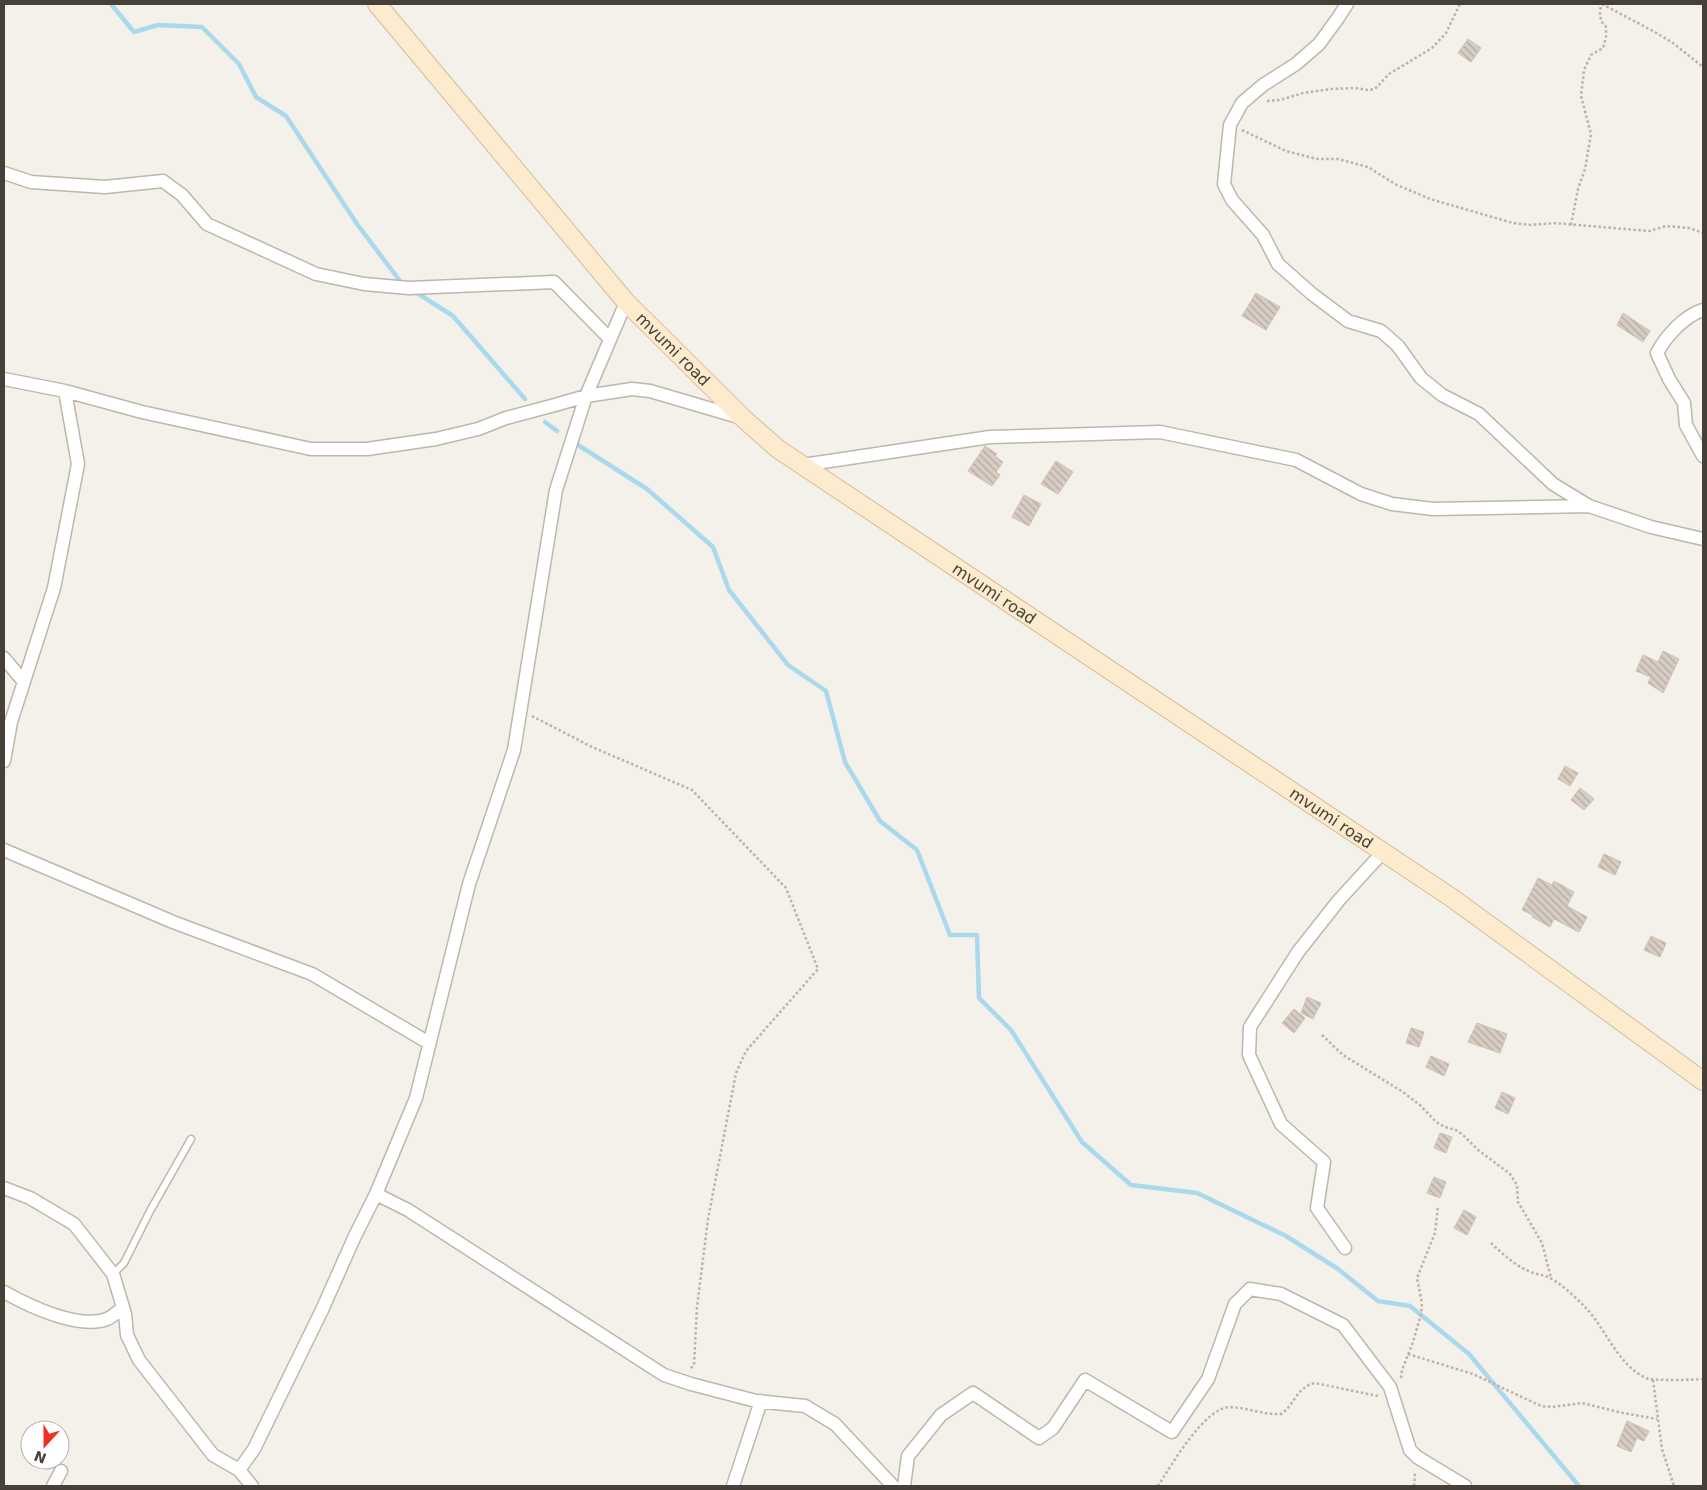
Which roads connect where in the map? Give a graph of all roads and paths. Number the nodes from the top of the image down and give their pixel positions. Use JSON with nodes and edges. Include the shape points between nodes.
{"nodes":[{"id":1,"x":377,"y":4,"type":"edge"},
{"id":2,"x":1346,"y":4,"type":"edge"},
{"id":3,"x":1460,"y":4,"type":"edge"},
{"id":4,"x":1602,"y":4,"type":"edge"},
{"id":5,"x":1703,"y":67,"type":"edge"},
{"id":6,"x":1242,"y":103,"type":"junction"},
{"id":7,"x":1230,"y":124,"type":"junction"},
{"id":8,"x":4,"y":173,"type":"edge"},
{"id":9,"x":1571,"y":225,"type":"junction"},
{"id":10,"x":1703,"y":233,"type":"edge"},
{"id":11,"x":626,"y":302,"type":"junction"},
{"id":12,"x":1703,"y":310,"type":"edge"},
{"id":13,"x":610,"y":339,"type":"junction"},
{"id":14,"x":4,"y":379,"type":"edge"},
{"id":15,"x":65,"y":391,"type":"junction"},
{"id":16,"x":586,"y":396,"type":"junction"},
{"id":17,"x":744,"y":419,"type":"junction"},
{"id":18,"x":1703,"y":456,"type":"edge"},
{"id":19,"x":803,"y":465,"type":"junction"},
{"id":20,"x":1589,"y":506,"type":"junction"},
{"id":21,"x":1703,"y":538,"type":"edge"},
{"id":22,"x":4,"y":658,"type":"edge"},
{"id":23,"x":24,"y":682,"type":"junction"},
{"id":24,"x":520,"y":710,"type":"junction"},
{"id":25,"x":4,"y":761,"type":"edge"},
{"id":26,"x":4,"y":850,"type":"edge"},
{"id":27,"x":1382,"y":852,"type":"junction"},
{"id":28,"x":1322,"y":1035,"type":"dead end"},
{"id":29,"x":429,"y":1043,"type":"junction"},
{"id":30,"x":1703,"y":1081,"type":"edge"},
{"id":31,"x":191,"y":1139,"type":"dead end"},
{"id":32,"x":4,"y":1188,"type":"edge"},
{"id":33,"x":376,"y":1194,"type":"junction"},
{"id":34,"x":1438,"y":1207,"type":"dead end"},
{"id":35,"x":1491,"y":1243,"type":"dead end"},
{"id":36,"x":1345,"y":1248,"type":"dead end"},
{"id":37,"x":112,"y":1274,"type":"junction"},
{"id":38,"x":1551,"y":1278,"type":"junction"},
{"id":39,"x":4,"y":1292,"type":"edge"},
{"id":40,"x":123,"y":1308,"type":"junction"},
{"id":41,"x":1408,"y":1354,"type":"junction"},
{"id":42,"x":1703,"y":1379,"type":"edge"},
{"id":43,"x":680,"y":1380,"type":"junction"},
{"id":44,"x":1653,"y":1380,"type":"junction"},
{"id":45,"x":1401,"y":1386,"type":"dead end"},
{"id":46,"x":761,"y":1401,"type":"junction"},
{"id":47,"x":1396,"y":1405,"type":"junction"},
{"id":48,"x":1658,"y":1419,"type":"junction"},
{"id":49,"x":1417,"y":1457,"type":"junction"},
{"id":50,"x":239,"y":1470,"type":"junction"},
{"id":51,"x":62,"y":1471,"type":"dead end"},
{"id":52,"x":53,"y":1486,"type":"edge"},
{"id":53,"x":252,"y":1486,"type":"edge"},
{"id":54,"x":733,"y":1486,"type":"edge"},
{"id":55,"x":893,"y":1486,"type":"edge"},
{"id":56,"x":904,"y":1486,"type":"edge"},
{"id":57,"x":1158,"y":1486,"type":"edge"},
{"id":58,"x":1414,"y":1486,"type":"edge"},
{"id":59,"x":1464,"y":1486,"type":"edge"},
{"id":60,"x":1674,"y":1486,"type":"edge"}],
"edges":[{"from":1,"to":11,"type":"street","name":"mvumi road"},
{"from":2,"to":6,"type":"street","via":[[1319,44]]},
{"from":3,"to":6,"type":"path","via":[[1446,32],[1432,48],[1389,74],[1375,89],[1331,89],[1280,100]]},
{"from":4,"to":5,"type":"path","via":[[1673,43]]},
{"from":4,"to":9,"type":"path","via":[[1600,13],[1606,37],[1603,48],[1591,55],[1584,70],[1581,96],[1591,134],[1586,169],[1578,189]]},
{"from":6,"to":7,"type":"street"},
{"from":7,"to":9,"type":"path","via":[[1286,150],[1317,160],[1338,159],[1368,167],[1395,184],[1430,199],[1513,223]]},
{"from":7,"to":20,"type":"street","via":[[1224,184],[1232,200],[1263,235],[1278,264],[1348,321],[1382,331],[1398,346],[1421,378],[1442,395],[1479,414],[1553,484]]},
{"from":8,"to":13,"type":"street","via":[[31,182],[106,187],[163,181],[182,195],[207,224],[316,274],[354,282],[409,288],[554,282]]},
{"from":9,"to":10,"type":"path","via":[[1649,231],[1666,226]]},
{"from":11,"to":13,"type":"street"},
{"from":11,"to":17,"type":"street","name":"mvumi road"},
{"from":12,"to":18,"type":"street","via":[[1695,312],[1674,330],[1662,342],[1657,353],[1684,403],[1686,425]]},
{"from":13,"to":16,"type":"street"},
{"from":14,"to":15,"type":"street"},
{"from":15,"to":16,"type":"street","via":[[142,412],[311,449],[367,449],[436,439]]},
{"from":15,"to":23,"type":"street","via":[[78,464],[54,588]]},
{"from":16,"to":17,"type":"street","via":[[632,389],[650,391]]},
{"from":16,"to":24,"type":"street","via":[[556,490]]},
{"from":17,"to":19,"type":"street","name":"mvumi road","via":[[778,449]]},
{"from":19,"to":20,"type":"street","via":[[990,436],[1160,432],[1296,460],[1361,494],[1392,504],[1433,508]]},
{"from":19,"to":27,"type":"street","name":"mvumi road"},
{"from":20,"to":21,"type":"street","via":[[1651,527]]},
{"from":22,"to":23,"type":"street"},
{"from":23,"to":25,"type":"street","via":[[11,722]]},
{"from":24,"to":29,"type":"street","via":[[514,750],[469,884]]},
{"from":24,"to":43,"type":"path","via":[[590,746],[692,790],[786,888],[818,969],[746,1051],[736,1073],[708,1219],[697,1307],[694,1365]]},
{"from":26,"to":29,"type":"street","via":[[173,922],[312,974]]},
{"from":27,"to":30,"type":"street","name":"mvumi road","via":[[1452,898]]},
{"from":27,"to":36,"type":"street","via":[[1298,952],[1250,1027],[1248,1055],[1281,1124],[1324,1162],[1317,1208]]},
{"from":28,"to":38,"type":"path","via":[[1343,1055],[1421,1106],[1436,1122],[1464,1135],[1476,1149],[1510,1174],[1517,1185],[1518,1202],[1542,1243]]},
{"from":29,"to":33,"type":"street","via":[[416,1098]]},
{"from":31,"to":37,"type":"lane","via":[[124,1263]]},
{"from":32,"to":37,"type":"street","via":[[30,1198],[74,1224]]},
{"from":33,"to":43,"type":"street","via":[[408,1210],[664,1375]]},
{"from":33,"to":50,"type":"street","via":[[254,1449]]},
{"from":34,"to":41,"type":"path","via":[[1434,1233],[1417,1278],[1421,1314]]},
{"from":35,"to":38,"type":"path","via":[[1519,1266]]},
{"from":37,"to":40,"type":"street"},
{"from":38,"to":44,"type":"path","via":[[1589,1311],[1633,1369]]},
{"from":39,"to":40,"type":"street","via":[[32,1307],[85,1323],[107,1319]]},
{"from":40,"to":50,"type":"street","via":[[127,1335],[139,1360],[213,1455]]},
{"from":41,"to":45,"type":"path"},
{"from":41,"to":48,"type":"path","via":[[1473,1374],[1540,1406],[1582,1403]]},
{"from":42,"to":44,"type":"path"},
{"from":43,"to":46,"type":"street"},
{"from":44,"to":48,"type":"path"},
{"from":46,"to":54,"type":"street"},
{"from":46,"to":55,"type":"street","via":[[804,1406],[835,1424]]},
{"from":47,"to":49,"type":"street","via":[[1410,1450]]},
{"from":47,"to":56,"type":"street","via":[[1390,1387],[1343,1325],[1281,1294],[1250,1289],[1235,1304],[1208,1379],[1172,1432],[1085,1380],[1053,1428],[1039,1438],[973,1393],[941,1415],[908,1456]]},
{"from":47,"to":57,"type":"path","via":[[1376,1395],[1315,1383],[1303,1389],[1281,1414],[1230,1407],[1219,1410],[1206,1419]]},
{"from":48,"to":60,"type":"path","via":[[1662,1449]]},
{"from":49,"to":58,"type":"path"},
{"from":49,"to":59,"type":"street"},
{"from":50,"to":53,"type":"street"},
{"from":51,"to":52,"type":"street"}]}
